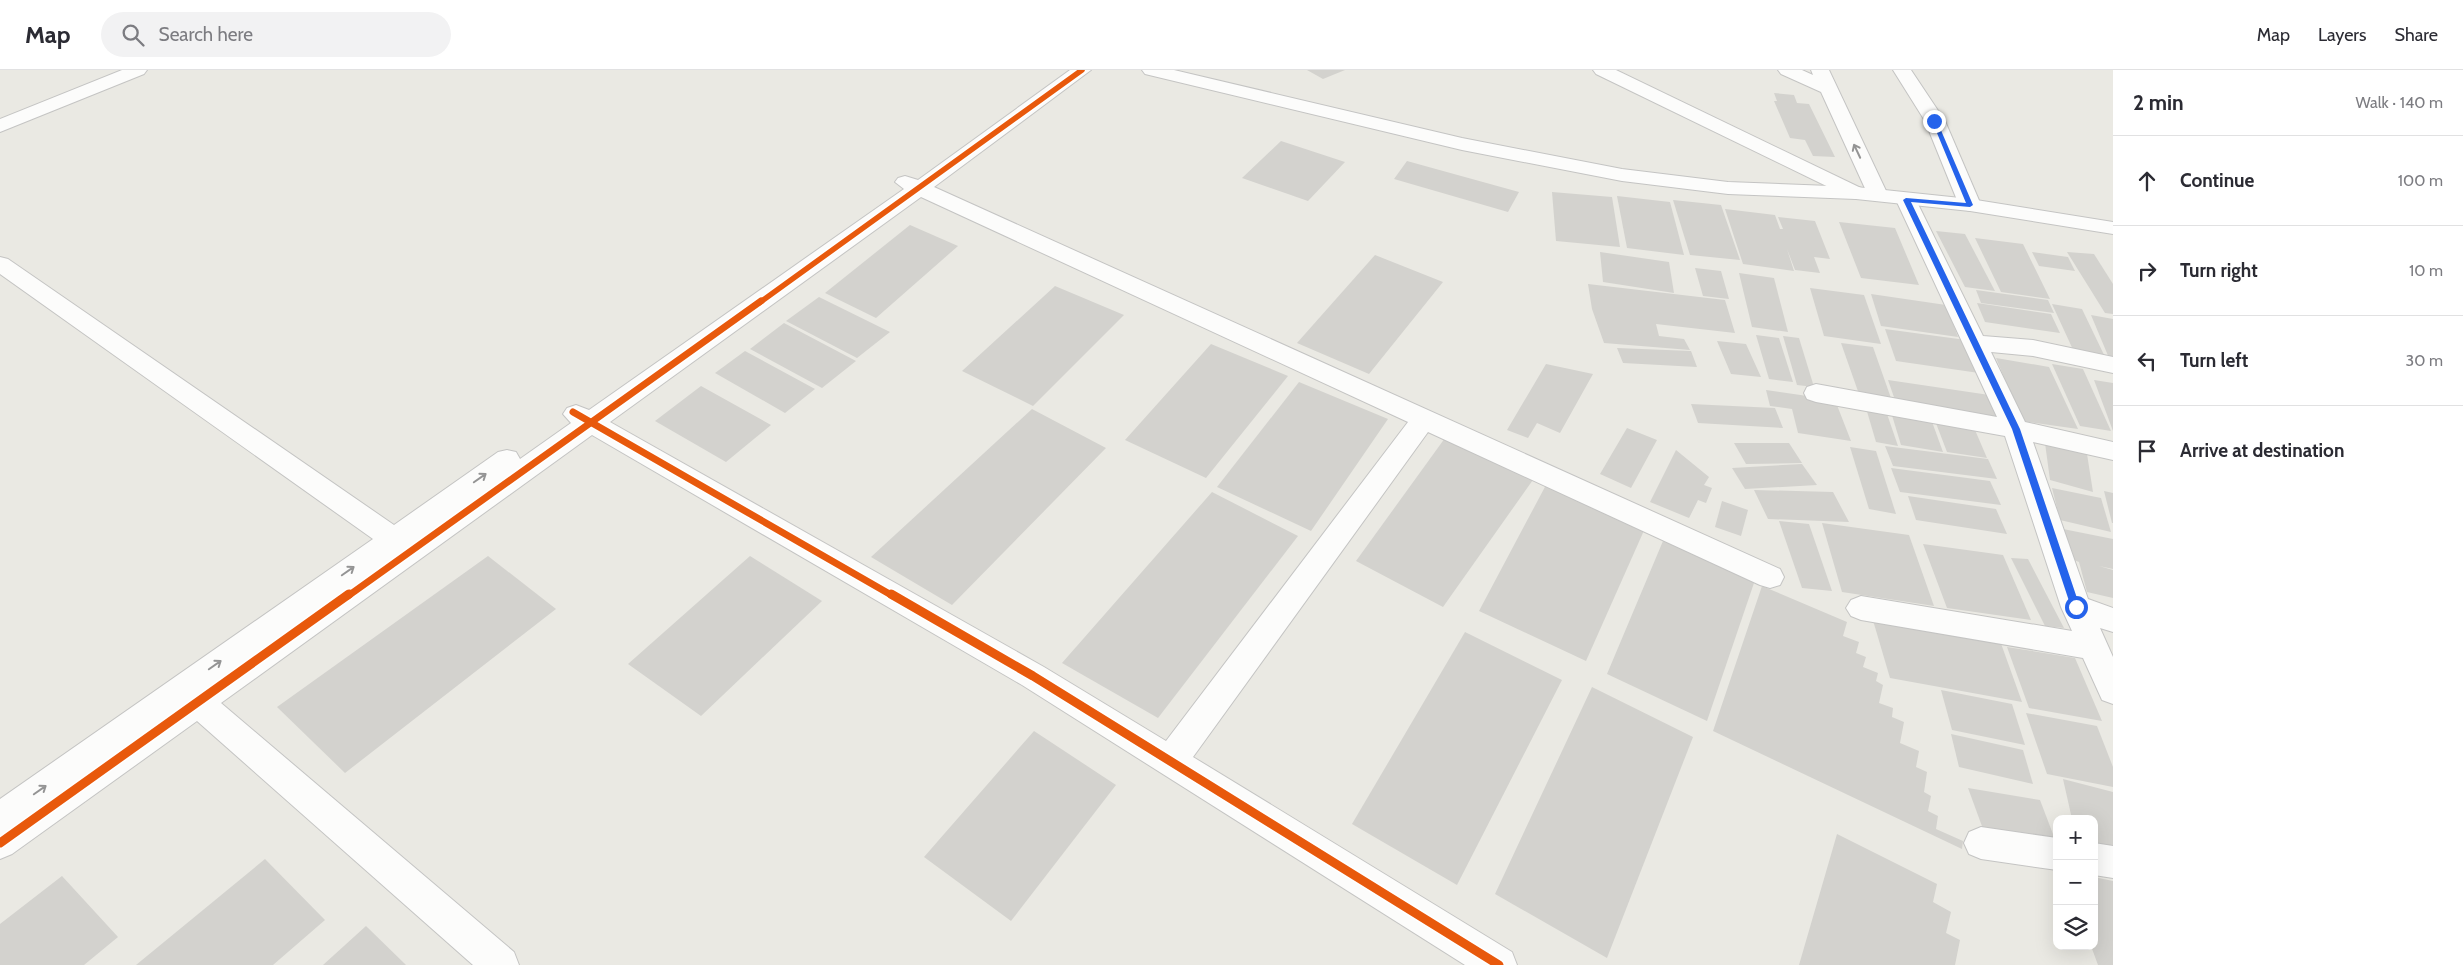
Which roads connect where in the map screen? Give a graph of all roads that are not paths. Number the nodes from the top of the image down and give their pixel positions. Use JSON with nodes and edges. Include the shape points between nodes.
{"nodes":[{"id":1,"x":138,"y":70,"type":"edge"},
{"id":2,"x":1082,"y":70,"type":"edge"},
{"id":3,"x":1151,"y":70,"type":"edge"},
{"id":4,"x":1602,"y":70,"type":"edge"},
{"id":5,"x":1787,"y":70,"type":"edge"},
{"id":6,"x":1902,"y":70,"type":"edge"},
{"id":7,"x":1823,"y":79,"type":"edge"},
{"id":8,"x":0,"y":126,"type":"edge"},
{"id":9,"x":912,"y":185,"type":"junction"},
{"id":10,"x":1856,"y":193,"type":"junction"},
{"id":11,"x":1878,"y":195,"type":"junction"},
{"id":12,"x":1906,"y":200,"type":"junction"},
{"id":13,"x":1970,"y":205,"type":"junction"},
{"id":14,"x":2113,"y":228,"type":"edge"},
{"id":15,"x":0,"y":264,"type":"edge"},
{"id":16,"x":1975,"y":343,"type":"junction"},
{"id":17,"x":2113,"y":364,"type":"edge"},
{"id":18,"x":1816,"y":393,"type":"dead end"},
{"id":19,"x":582,"y":417,"type":"junction"},
{"id":20,"x":1424,"y":419,"type":"junction"},
{"id":21,"x":2016,"y":429,"type":"junction"},
{"id":22,"x":2113,"y":451,"type":"edge"},
{"id":23,"x":394,"y":539,"type":"junction"},
{"id":24,"x":1770,"y":577,"type":"dead end"},
{"id":25,"x":2076,"y":607,"type":"junction"},
{"id":26,"x":1861,"y":608,"type":"dead end"},
{"id":27,"x":2113,"y":620,"type":"edge"},
{"id":28,"x":2094,"y":647,"type":"junction"},
{"id":29,"x":2113,"y":691,"type":"edge"},
{"id":30,"x":192,"y":695,"type":"junction"},
{"id":31,"x":1171,"y":761,"type":"junction"},
{"id":32,"x":0,"y":818,"type":"edge"},
{"id":33,"x":0,"y":843,"type":"edge"},
{"id":34,"x":1981,"y":843,"type":"dead end"},
{"id":35,"x":2053,"y":853,"type":"edge"},
{"id":36,"x":2098,"y":860,"type":"edge"},
{"id":37,"x":2113,"y":862,"type":"edge"},
{"id":38,"x":500,"y":965,"type":"edge"},
{"id":39,"x":1499,"y":965,"type":"edge"}],
"edges":[{"from":1,"to":8,"type":"street"},
{"from":2,"to":9,"type":"street"},
{"from":3,"to":10,"type":"street","via":[[1462,144],[1622,175],[1728,188]]},
{"from":4,"to":10,"type":"street"},
{"from":5,"to":7,"type":"street"},
{"from":6,"to":13,"type":"street","via":[[1934,121]]},
{"from":11,"to":7,"type":"street","one_way":true},
{"from":9,"to":19,"type":"street"},
{"from":9,"to":20,"type":"street"},
{"from":10,"to":11,"type":"street"},
{"from":11,"to":12,"type":"street"},
{"from":12,"to":13,"type":"street"},
{"from":12,"to":16,"type":"street"},
{"from":13,"to":14,"type":"street"},
{"from":15,"to":23,"type":"street"},
{"from":16,"to":17,"type":"street","via":[[2033,348]]},
{"from":16,"to":21,"type":"street"},
{"from":18,"to":21,"type":"street"},
{"from":23,"to":19,"type":"street","one_way":true},
{"from":19,"to":30,"type":"street"},
{"from":19,"to":31,"type":"street","via":[[1033,676]]},
{"from":20,"to":24,"type":"street"},
{"from":20,"to":31,"type":"street"},
{"from":21,"to":22,"type":"street"},
{"from":21,"to":25,"type":"street"},
{"from":30,"to":23,"type":"street","one_way":true},
{"from":25,"to":27,"type":"street"},
{"from":25,"to":28,"type":"street"},
{"from":26,"to":28,"type":"street"},
{"from":28,"to":29,"type":"street"},
{"from":32,"to":30,"type":"street","one_way":true},
{"from":30,"to":33,"type":"street"},
{"from":30,"to":38,"type":"street"},
{"from":31,"to":39,"type":"street"},
{"from":34,"to":35,"type":"street"},
{"from":36,"to":37,"type":"street"}]}
